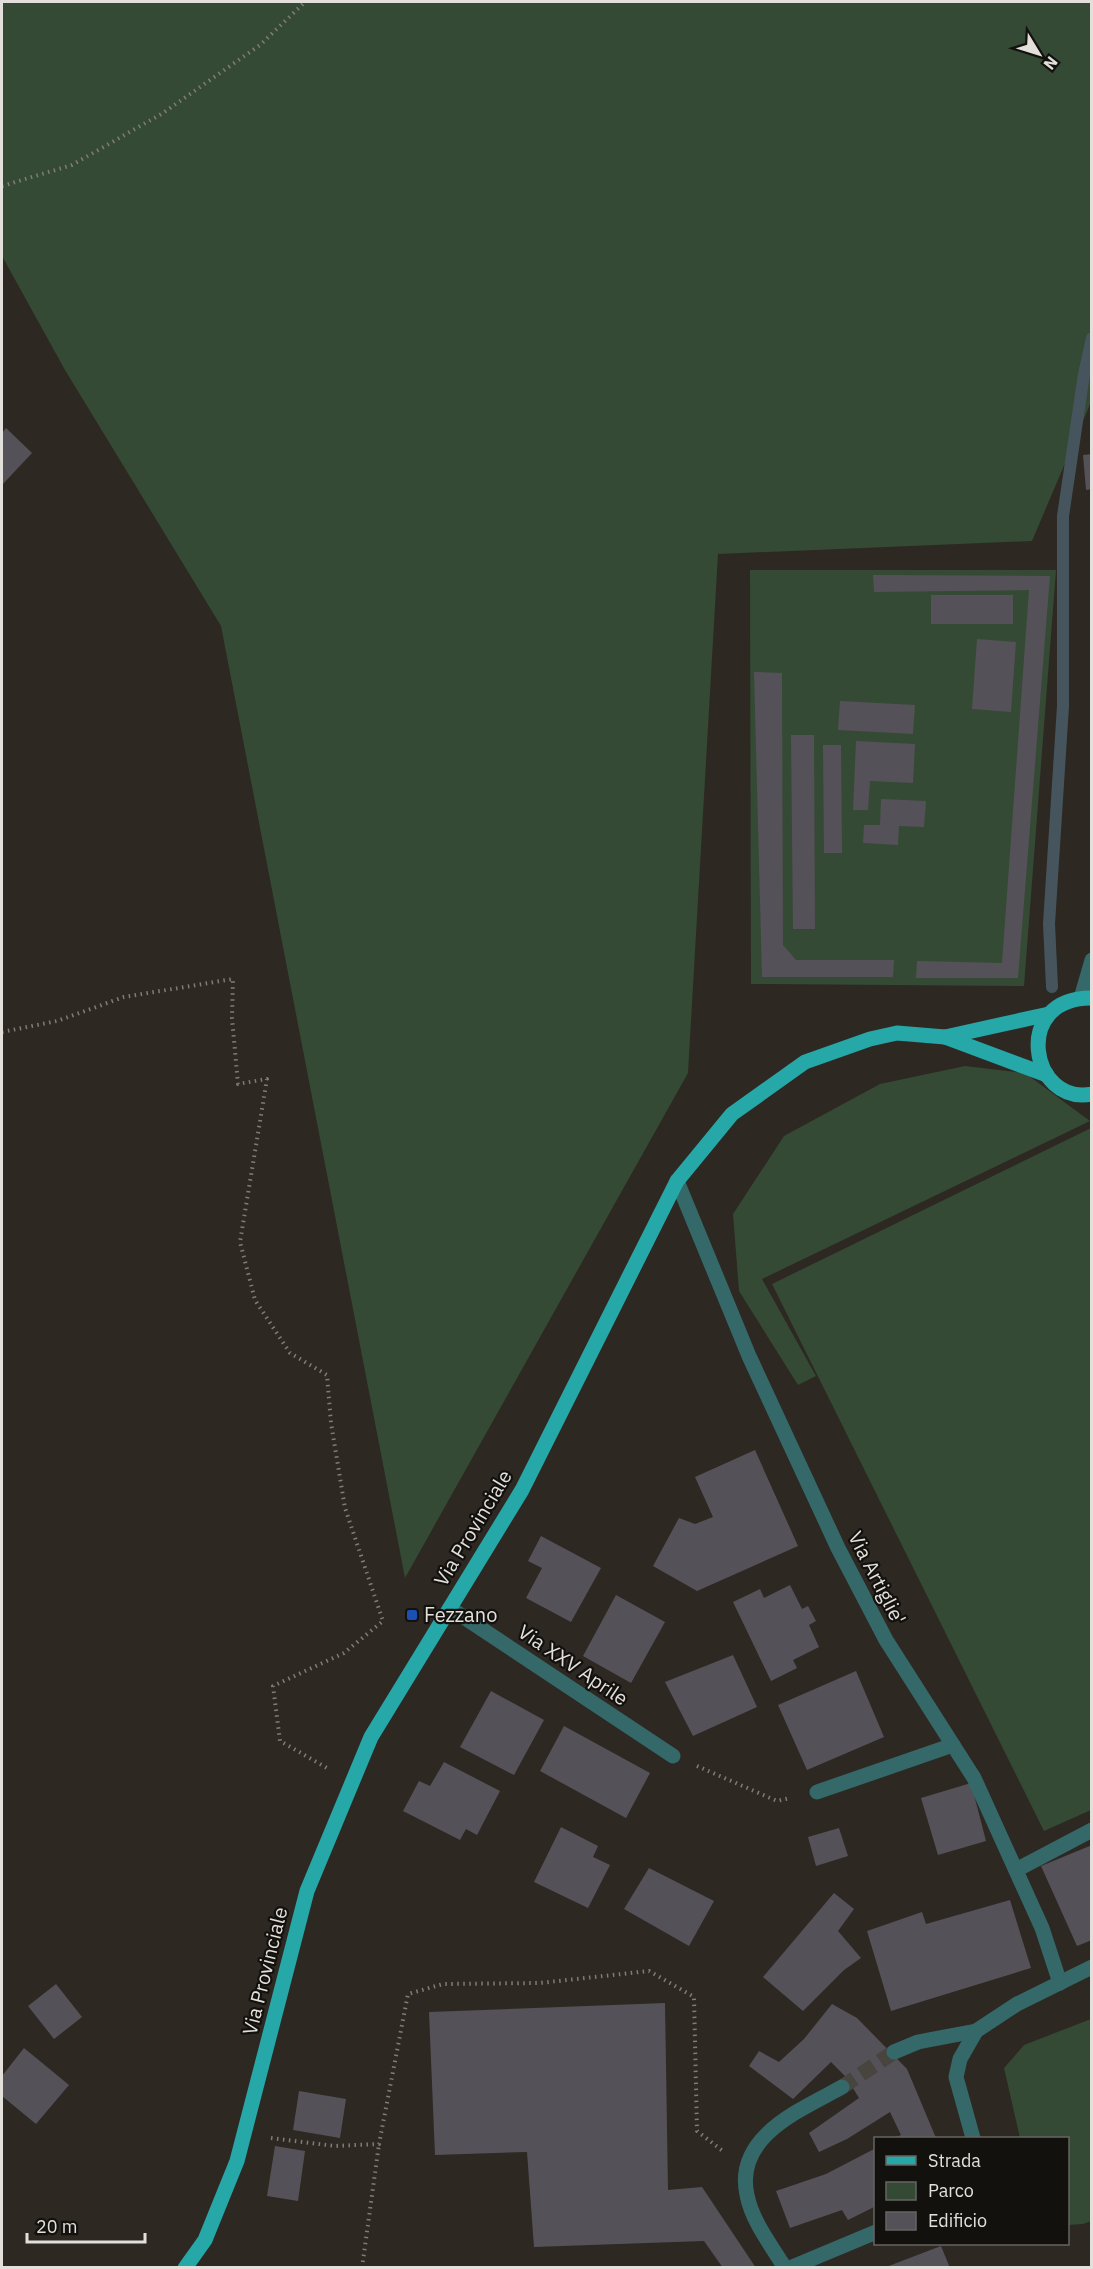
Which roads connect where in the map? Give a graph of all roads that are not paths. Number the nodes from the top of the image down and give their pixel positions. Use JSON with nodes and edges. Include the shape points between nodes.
{"nodes":[{"id":1,"x":1092,"y":960,"type":"edge"},
{"id":2,"x":1086,"y":998,"type":"edge"},
{"id":3,"x":1049,"y":1014,"type":"junction"},
{"id":4,"x":945,"y":1037,"type":"junction"},
{"id":5,"x":1047,"y":1075,"type":"junction"},
{"id":6,"x":1092,"y":1094,"type":"edge"},
{"id":7,"x":677,"y":1181,"type":"junction"},
{"id":8,"x":450,"y":1608,"type":"junction"},
{"id":9,"x":953,"y":1745,"type":"junction"},
{"id":10,"x":672,"y":1756,"type":"road end"},
{"id":11,"x":817,"y":1792,"type":"road end"},
{"id":12,"x":1092,"y":1830,"type":"edge"},
{"id":13,"x":1016,"y":1870,"type":"junction"},
{"id":14,"x":1092,"y":1967,"type":"edge"},
{"id":15,"x":1060,"y":1983,"type":"junction"},
{"id":16,"x":976,"y":2031,"type":"junction"},
{"id":17,"x":894,"y":2052,"type":"tunnel mouth"},
{"id":18,"x":842,"y":2087,"type":"tunnel mouth"},
{"id":19,"x":972,"y":2137,"type":"edge"},
{"id":20,"x":874,"y":2233,"type":"edge"},
{"id":21,"x":185,"y":2268,"type":"edge"},
{"id":22,"x":785,"y":2268,"type":"edge"},
{"id":23,"x":790,"y":2268,"type":"edge"}],
"edges":[{"from":1,"to":2,"type":"street"},
{"from":2,"to":3,"type":"main road","via":[[1062,1004]]},
{"from":3,"to":4,"type":"main road"},
{"from":3,"to":5,"type":"main road","via":[[1037,1045]]},
{"from":4,"to":5,"type":"main road"},
{"from":4,"to":7,"type":"main road","name":"Via Provinciale","via":[[897,1033],[805,1062],[732,1114]]},
{"from":5,"to":6,"type":"main road","via":[[1071,1092]]},
{"from":7,"to":8,"type":"main road","name":"Via Provinciale","via":[[522,1490]]},
{"from":7,"to":9,"type":"street","name":"Via Artiglie'","via":[[749,1356],[838,1548],[886,1640]]},
{"from":8,"to":10,"type":"street","name":"Via XXV Aprile"},
{"from":8,"to":21,"type":"main road","name":"Via Provinciale","via":[[371,1737],[307,1891],[237,2161],[205,2240]]},
{"from":9,"to":11,"type":"street"},
{"from":9,"to":13,"type":"street","name":"Via Artiglie'","via":[[974,1778]]},
{"from":12,"to":13,"type":"street"},
{"from":13,"to":15,"type":"street","name":"Via Artiglie'","via":[[1042,1928]]},
{"from":14,"to":15,"type":"street"},
{"from":15,"to":16,"type":"street","via":[[1017,2004]]},
{"from":16,"to":17,"type":"street","via":[[918,2042]]},
{"from":16,"to":19,"type":"street","via":[[960,2059],[956,2078]]},
{"from":18,"to":22,"type":"street","via":[[782,2121],[759,2140],[746,2169],[747,2194],[760,2226]]},
{"from":20,"to":23,"type":"street"}]}
